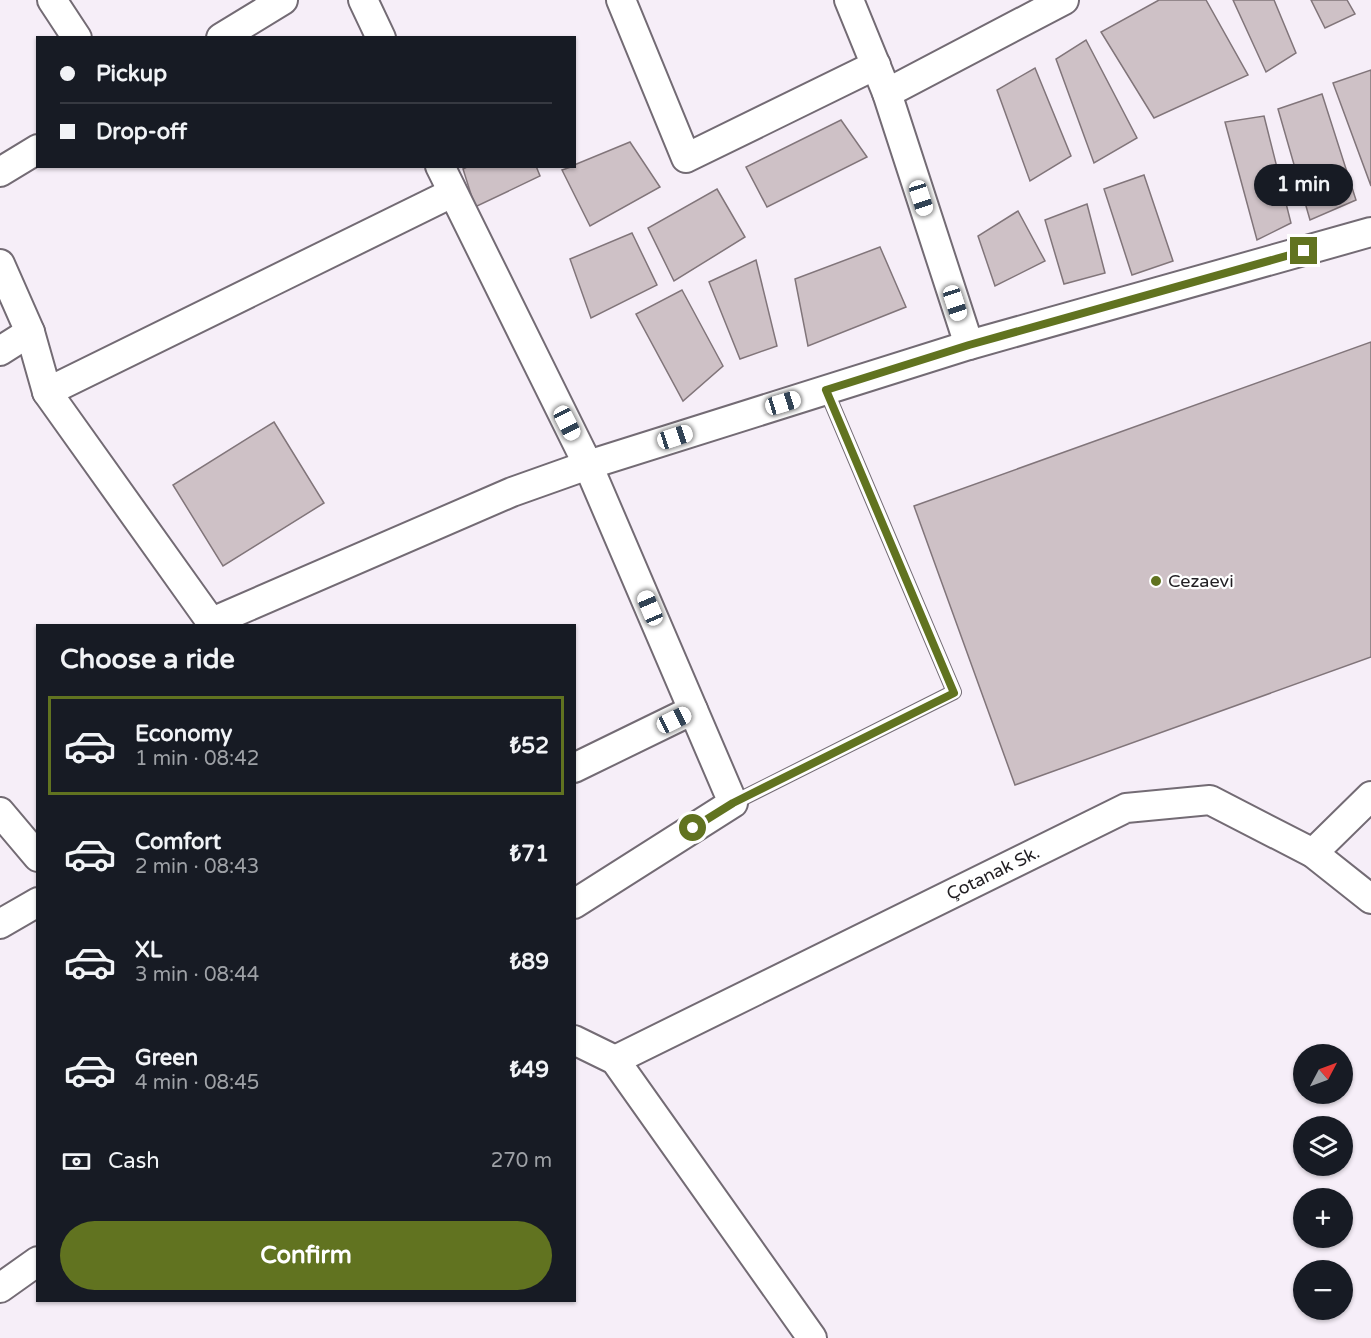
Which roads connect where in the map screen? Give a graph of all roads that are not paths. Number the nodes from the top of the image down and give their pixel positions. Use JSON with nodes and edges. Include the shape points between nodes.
{"nodes":[{"id":1,"x":52,"y":0,"type":"edge"},
{"id":2,"x":283,"y":0,"type":"edge"},
{"id":3,"x":363,"y":0,"type":"edge"},
{"id":4,"x":621,"y":0,"type":"edge"},
{"id":5,"x":849,"y":0,"type":"edge"},
{"id":6,"x":1046,"y":4,"type":"edge"},
{"id":7,"x":76,"y":36,"type":"edge"},
{"id":8,"x":224,"y":36,"type":"edge"},
{"id":9,"x":380,"y":36,"type":"edge"},
{"id":10,"x":876,"y":65,"type":"junction"},
{"id":11,"x":887,"y":93,"type":"junction"},
{"id":12,"x":36,"y":150,"type":"edge"},
{"id":13,"x":441,"y":168,"type":"edge"},
{"id":14,"x":0,"y":172,"type":"edge"},
{"id":15,"x":452,"y":193,"type":"junction"},
{"id":16,"x":1371,"y":232,"type":"edge"},
{"id":17,"x":0,"y":264,"type":"edge"},
{"id":18,"x":30,"y":332,"type":"junction"},
{"id":19,"x":969,"y":345,"type":"junction"},
{"id":20,"x":0,"y":351,"type":"edge"},
{"id":21,"x":826,"y":390,"type":"junction"},
{"id":22,"x":47,"y":392,"type":"junction"},
{"id":23,"x":588,"y":465,"type":"junction"},
{"id":24,"x":213,"y":624,"type":"edge"},
{"id":25,"x":693,"y":710,"type":"junction"},
{"id":26,"x":576,"y":767,"type":"edge"},
{"id":27,"x":1371,"y":796,"type":"edge"},
{"id":28,"x":733,"y":803,"type":"junction"},
{"id":29,"x":0,"y":812,"type":"edge"},
{"id":30,"x":1313,"y":853,"type":"junction"},
{"id":31,"x":36,"y":855,"type":"edge"},
{"id":32,"x":1371,"y":899,"type":"edge"},
{"id":33,"x":36,"y":903,"type":"edge"},
{"id":34,"x":576,"y":903,"type":"edge"},
{"id":35,"x":0,"y":924,"type":"edge"},
{"id":36,"x":576,"y":1042,"type":"edge"},
{"id":37,"x":615,"y":1060,"type":"junction"},
{"id":38,"x":36,"y":1262,"type":"edge"},
{"id":39,"x":0,"y":1288,"type":"edge"},
{"id":40,"x":812,"y":1338,"type":"edge"}],
"edges":[{"from":1,"to":7,"type":"street"},
{"from":2,"to":8,"type":"street"},
{"from":3,"to":9,"type":"street"},
{"from":4,"to":10,"type":"street","via":[[686,158]]},
{"from":5,"to":10,"type":"street"},
{"from":6,"to":11,"type":"street"},
{"from":10,"to":11,"type":"street"},
{"from":11,"to":19,"type":"street"},
{"from":12,"to":14,"type":"street"},
{"from":13,"to":15,"type":"street"},
{"from":15,"to":22,"type":"street"},
{"from":15,"to":23,"type":"street"},
{"from":16,"to":19,"type":"street"},
{"from":17,"to":18,"type":"street"},
{"from":18,"to":20,"type":"street"},
{"from":18,"to":22,"type":"street"},
{"from":19,"to":21,"type":"street"},
{"from":21,"to":23,"type":"street"},
{"from":21,"to":28,"type":"lane","via":[[954,693]]},
{"from":22,"to":24,"type":"street"},
{"from":23,"to":24,"type":"street","via":[[512,492]]},
{"from":23,"to":25,"type":"street"},
{"from":25,"to":26,"type":"street"},
{"from":25,"to":28,"type":"street"},
{"from":27,"to":30,"type":"street"},
{"from":28,"to":34,"type":"street"},
{"from":29,"to":31,"type":"street"},
{"from":30,"to":32,"type":"street","name":"Çotanak Sk."},
{"from":30,"to":37,"type":"street","name":"Çotanak Sk.","via":[[1210,800],[1126,808]]},
{"from":33,"to":35,"type":"street"},
{"from":36,"to":37,"type":"street"},
{"from":37,"to":40,"type":"street"},
{"from":38,"to":39,"type":"street"}]}
